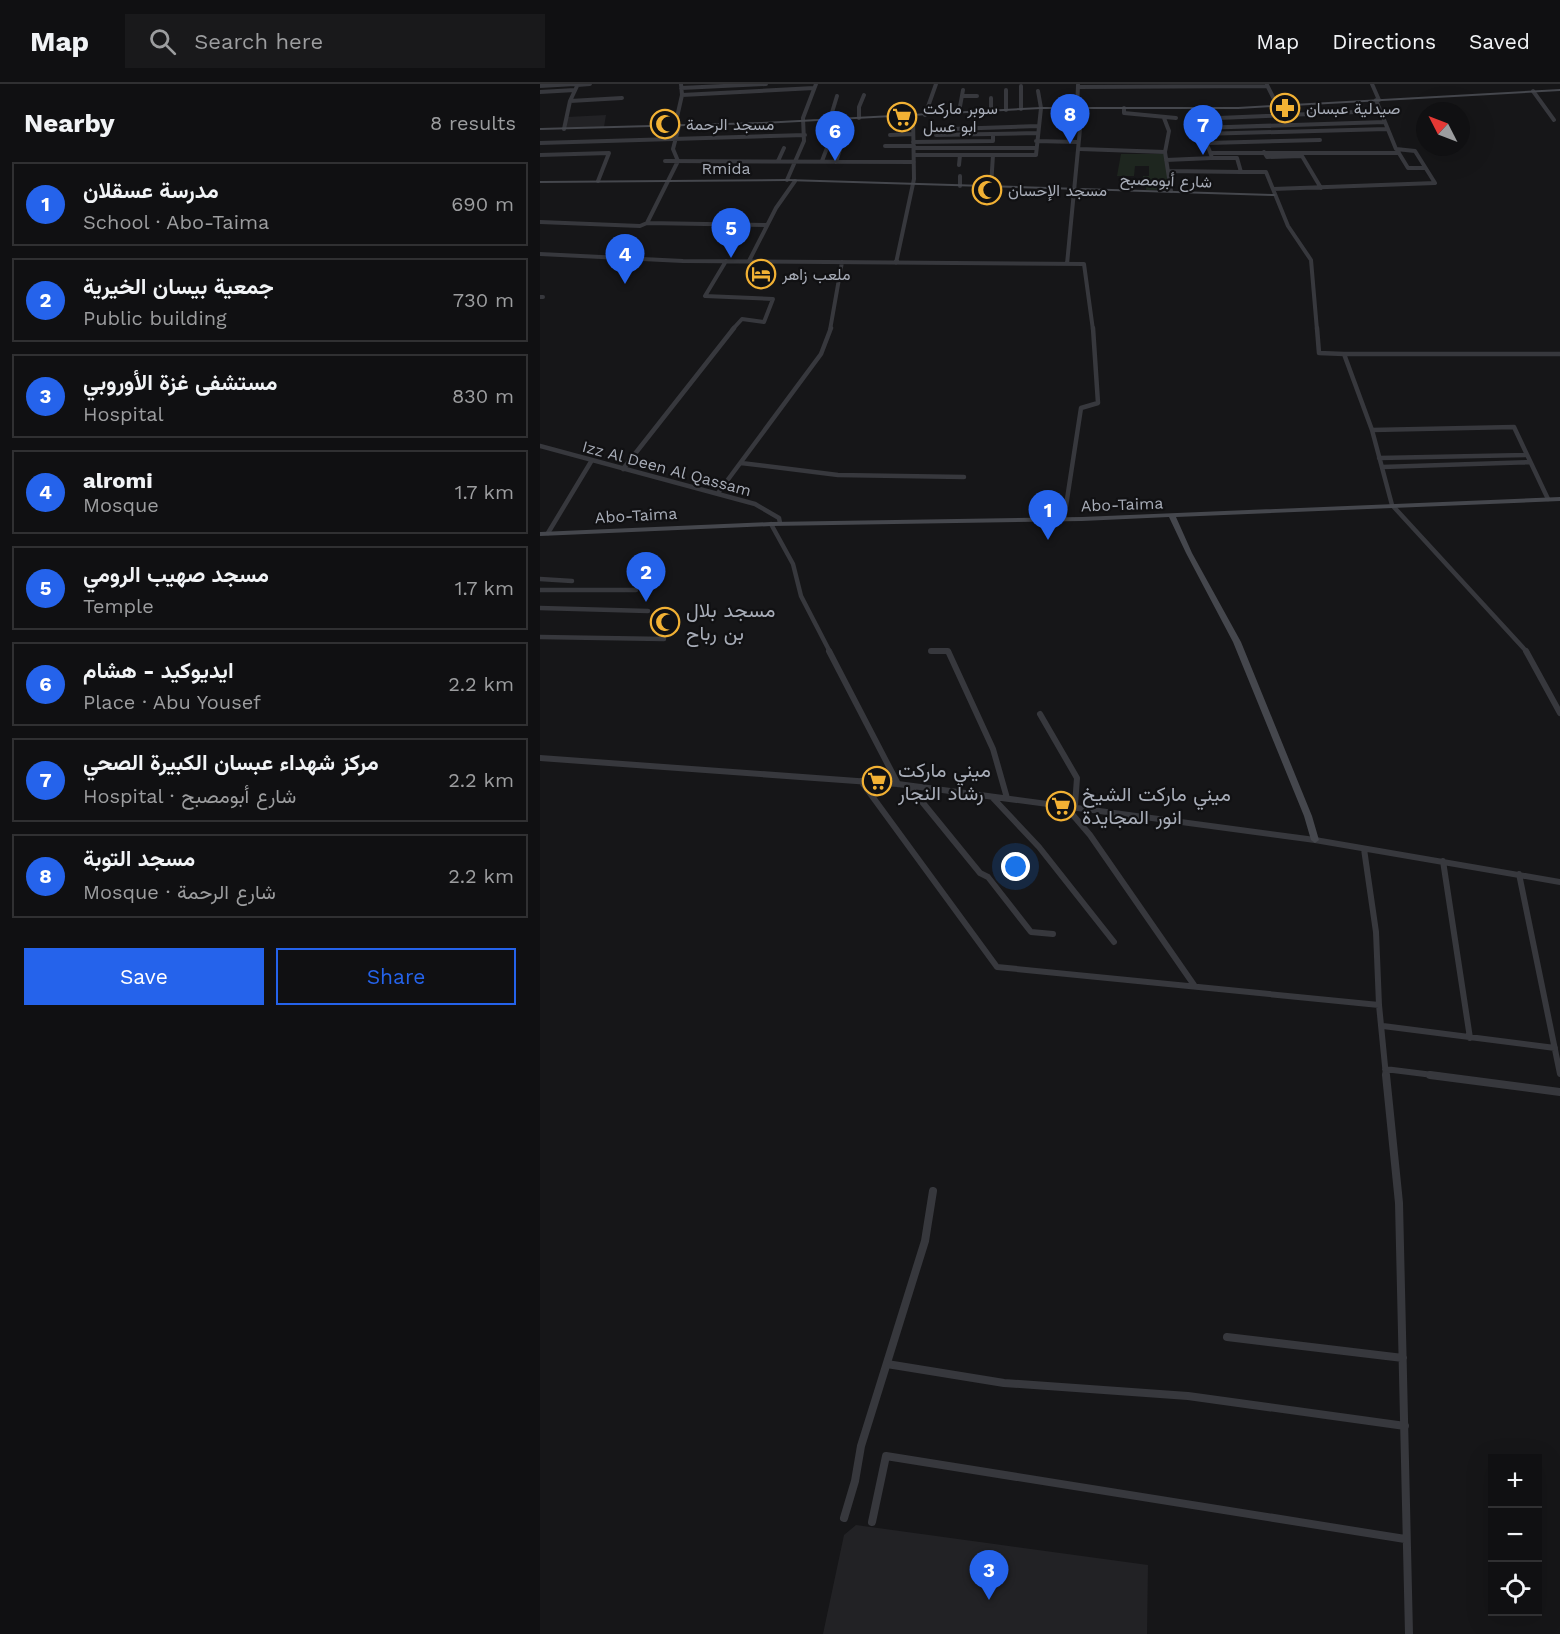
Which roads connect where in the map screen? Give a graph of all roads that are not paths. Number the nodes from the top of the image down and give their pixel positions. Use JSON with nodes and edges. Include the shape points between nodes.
{"nodes":[{"id":1,"x":577,"y":84,"type":"edge"},
{"id":2,"x":590,"y":84,"type":"edge"},
{"id":3,"x":766,"y":84,"type":"edge"},
{"id":4,"x":936,"y":84,"type":"edge"},
{"id":5,"x":1372,"y":84,"type":"edge"},
{"id":6,"x":1078,"y":85,"type":"edge"},
{"id":7,"x":1267,"y":85,"type":"edge"},
{"id":8,"x":540,"y":86,"type":"edge"},
{"id":9,"x":681,"y":86,"type":"edge"},
{"id":10,"x":815,"y":86,"type":"edge"},
{"id":11,"x":1022,"y":86,"type":"dead end"},
{"id":12,"x":575,"y":90,"type":"junction"},
{"id":13,"x":963,"y":90,"type":"dead end"},
{"id":14,"x":1006,"y":90,"type":"dead end"},
{"id":15,"x":1560,"y":90,"type":"edge"},
{"id":16,"x":1038,"y":91,"type":"dead end"},
{"id":17,"x":1533,"y":91,"type":"junction"},
{"id":18,"x":540,"y":92,"type":"edge"},
{"id":19,"x":681,"y":95,"type":"junction"},
{"id":20,"x":864,"y":95,"type":"dead end"},
{"id":21,"x":837,"y":96,"type":"dead end"},
{"id":22,"x":963,"y":96,"type":"junction"},
{"id":23,"x":977,"y":96,"type":"dead end"},
{"id":24,"x":622,"y":98,"type":"dead end"},
{"id":25,"x":991,"y":98,"type":"dead end"},
{"id":26,"x":1377,"y":100,"type":"junction"},
{"id":27,"x":570,"y":101,"type":"junction"},
{"id":28,"x":1278,"y":106,"type":"junction"},
{"id":29,"x":1041,"y":108,"type":"junction"},
{"id":30,"x":1124,"y":108,"type":"junction"},
{"id":31,"x":1021,"y":109,"type":"junction"},
{"id":32,"x":1079,"y":109,"type":"junction"},
{"id":33,"x":1006,"y":110,"type":"junction"},
{"id":34,"x":991,"y":111,"type":"junction"},
{"id":35,"x":1379,"y":111,"type":"junction"},
{"id":36,"x":959,"y":112,"type":"junction"},
{"id":37,"x":925,"y":115,"type":"junction"},
{"id":38,"x":913,"y":116,"type":"junction"},
{"id":39,"x":859,"y":118,"type":"junction"},
{"id":40,"x":1164,"y":118,"type":"junction"},
{"id":41,"x":1176,"y":118,"type":"dead end"},
{"id":42,"x":830,"y":119,"type":"junction"},
{"id":43,"x":1554,"y":120,"type":"dead end"},
{"id":44,"x":805,"y":121,"type":"junction"},
{"id":45,"x":1385,"y":122,"type":"junction"},
{"id":46,"x":677,"y":126,"type":"junction"},
{"id":47,"x":1038,"y":126,"type":"junction"},
{"id":48,"x":1198,"y":128,"type":"junction"},
{"id":49,"x":540,"y":129,"type":"edge"},
{"id":50,"x":564,"y":129,"type":"junction"},
{"id":51,"x":1387,"y":129,"type":"junction"},
{"id":52,"x":1037,"y":133,"type":"junction"},
{"id":53,"x":913,"y":134,"type":"junction"},
{"id":54,"x":993,"y":134,"type":"junction"},
{"id":55,"x":1200,"y":134,"type":"junction"},
{"id":56,"x":805,"y":135,"type":"junction"},
{"id":57,"x":890,"y":135,"type":"dead end"},
{"id":58,"x":936,"y":135,"type":"dead end"},
{"id":59,"x":952,"y":135,"type":"junction"},
{"id":60,"x":675,"y":139,"type":"junction"},
{"id":61,"x":1320,"y":140,"type":"dead end"},
{"id":62,"x":1036,"y":141,"type":"junction"},
{"id":63,"x":1078,"y":142,"type":"junction"},
{"id":64,"x":540,"y":143,"type":"edge"},
{"id":65,"x":1208,"y":143,"type":"junction"},
{"id":66,"x":886,"y":144,"type":"dead end"},
{"id":67,"x":914,"y":145,"type":"junction"},
{"id":68,"x":784,"y":148,"type":"dead end"},
{"id":69,"x":1036,"y":148,"type":"junction"},
{"id":70,"x":1080,"y":149,"type":"junction"},
{"id":71,"x":1398,"y":151,"type":"junction"},
{"id":72,"x":1165,"y":152,"type":"junction"},
{"id":73,"x":1264,"y":152,"type":"junction"},
{"id":74,"x":1211,"y":153,"type":"junction"},
{"id":75,"x":540,"y":154,"type":"edge"},
{"id":76,"x":847,"y":154,"type":"dead end"},
{"id":77,"x":914,"y":155,"type":"junction"},
{"id":78,"x":960,"y":155,"type":"junction"},
{"id":79,"x":993,"y":155,"type":"junction"},
{"id":80,"x":884,"y":156,"type":"dead end"},
{"id":81,"x":1212,"y":158,"type":"junction"},
{"id":82,"x":1166,"y":159,"type":"junction"},
{"id":83,"x":665,"y":161,"type":"dead end"},
{"id":84,"x":678,"y":161,"type":"junction"},
{"id":85,"x":778,"y":161,"type":"junction"},
{"id":86,"x":796,"y":161,"type":"junction"},
{"id":87,"x":822,"y":161,"type":"junction"},
{"id":88,"x":836,"y":162,"type":"junction"},
{"id":89,"x":844,"y":162,"type":"junction"},
{"id":90,"x":883,"y":162,"type":"junction"},
{"id":91,"x":914,"y":162,"type":"junction"},
{"id":92,"x":959,"y":165,"type":"dead end"},
{"id":93,"x":1425,"y":168,"type":"junction"},
{"id":94,"x":1169,"y":171,"type":"junction"},
{"id":95,"x":1241,"y":172,"type":"junction"},
{"id":96,"x":960,"y":176,"type":"dead end"},
{"id":97,"x":669,"y":180,"type":"junction"},
{"id":98,"x":787,"y":180,"type":"junction"},
{"id":99,"x":598,"y":181,"type":"junction"},
{"id":100,"x":795,"y":181,"type":"junction"},
{"id":101,"x":540,"y":182,"type":"edge"},
{"id":102,"x":913,"y":184,"type":"junction"},
{"id":103,"x":960,"y":186,"type":"junction"},
{"id":104,"x":991,"y":186,"type":"junction"},
{"id":105,"x":1321,"y":188,"type":"junction"},
{"id":106,"x":1073,"y":189,"type":"junction"},
{"id":107,"x":1273,"y":189,"type":"junction"},
{"id":108,"x":1171,"y":191,"type":"junction"},
{"id":109,"x":1274,"y":195,"type":"junction"},
{"id":110,"x":540,"y":222,"type":"edge"},
{"id":111,"x":647,"y":223,"type":"junction"},
{"id":112,"x":767,"y":225,"type":"junction"},
{"id":113,"x":540,"y":254,"type":"edge"},
{"id":114,"x":726,"y":261,"type":"junction"},
{"id":115,"x":749,"y":261,"type":"junction"},
{"id":116,"x":842,"y":262,"type":"junction"},
{"id":117,"x":896,"y":262,"type":"junction"},
{"id":118,"x":1067,"y":264,"type":"junction"},
{"id":119,"x":1344,"y":354,"type":"junction"},
{"id":120,"x":1560,"y":354,"type":"edge"},
{"id":121,"x":1372,"y":430,"type":"junction"},
{"id":122,"x":540,"y":446,"type":"edge"},
{"id":123,"x":1526,"y":454,"type":"junction"},
{"id":124,"x":1379,"y":458,"type":"junction"},
{"id":125,"x":592,"y":460,"type":"junction"},
{"id":126,"x":1530,"y":462,"type":"junction"},
{"id":127,"x":741,"y":463,"type":"junction"},
{"id":128,"x":1382,"y":466,"type":"junction"},
{"id":129,"x":623,"y":469,"type":"junction"},
{"id":130,"x":964,"y":477,"type":"dead end"},
{"id":131,"x":718,"y":494,"type":"junction"},
{"id":132,"x":1548,"y":499,"type":"junction"},
{"id":133,"x":1560,"y":499,"type":"edge"},
{"id":134,"x":1392,"y":504,"type":"junction"},
{"id":135,"x":1172,"y":516,"type":"junction"},
{"id":136,"x":1064,"y":519,"type":"junction"},
{"id":137,"x":780,"y":523,"type":"junction"},
{"id":138,"x":771,"y":524,"type":"junction"},
{"id":139,"x":544,"y":534,"type":"edge"},
{"id":140,"x":540,"y":579,"type":"edge"},
{"id":141,"x":572,"y":580,"type":"dead end"},
{"id":142,"x":540,"y":590,"type":"edge"},
{"id":143,"x":636,"y":590,"type":"dead end"},
{"id":144,"x":540,"y":608,"type":"edge"},
{"id":145,"x":648,"y":611,"type":"dead end"},
{"id":146,"x":540,"y":637,"type":"edge"},
{"id":147,"x":663,"y":639,"type":"dead end"},
{"id":148,"x":931,"y":651,"type":"dead end"},
{"id":149,"x":1560,"y":713,"type":"edge"},
{"id":150,"x":1041,"y":714,"type":"dead end"},
{"id":151,"x":540,"y":758,"type":"edge"},
{"id":152,"x":861,"y":781,"type":"junction"},
{"id":153,"x":898,"y":784,"type":"junction"},
{"id":154,"x":910,"y":786,"type":"junction"},
{"id":155,"x":992,"y":797,"type":"junction"},
{"id":156,"x":1008,"y":798,"type":"junction"},
{"id":157,"x":1066,"y":807,"type":"junction"},
{"id":158,"x":1315,"y":840,"type":"junction"},
{"id":159,"x":1364,"y":849,"type":"junction"},
{"id":160,"x":1443,"y":861,"type":"junction"},
{"id":161,"x":1519,"y":874,"type":"junction"},
{"id":162,"x":1560,"y":882,"type":"edge"},
{"id":163,"x":1053,"y":934,"type":"dead end"},
{"id":164,"x":1114,"y":942,"type":"dead end"},
{"id":165,"x":1194,"y":985,"type":"junction"},
{"id":166,"x":1380,"y":1005,"type":"junction"},
{"id":167,"x":1383,"y":1026,"type":"junction"},
{"id":168,"x":1470,"y":1038,"type":"junction"},
{"id":169,"x":1555,"y":1048,"type":"junction"},
{"id":170,"x":1386,"y":1069,"type":"junction"},
{"id":171,"x":1560,"y":1074,"type":"edge"},
{"id":172,"x":1560,"y":1092,"type":"edge"},
{"id":173,"x":933,"y":1191,"type":"dead end"},
{"id":174,"x":1227,"y":1337,"type":"dead end"},
{"id":175,"x":1403,"y":1358,"type":"junction"},
{"id":176,"x":887,"y":1364,"type":"junction"},
{"id":177,"x":1405,"y":1426,"type":"junction"},
{"id":178,"x":844,"y":1518,"type":"dead end"},
{"id":179,"x":872,"y":1522,"type":"dead end"},
{"id":180,"x":1405,"y":1539,"type":"junction"},
{"id":181,"x":1409,"y":1634,"type":"edge"}],
"edges":[{"from":1,"to":2,"type":"street"},
{"from":1,"to":8,"type":"street"},
{"from":1,"to":12,"type":"street"},
{"from":3,"to":9,"type":"street"},
{"from":4,"to":37,"type":"street"},
{"from":5,"to":26,"type":"street"},
{"from":6,"to":7,"type":"street"},
{"from":6,"to":32,"type":"street"},
{"from":7,"to":28,"type":"street"},
{"from":9,"to":19,"type":"street"},
{"from":10,"to":19,"type":"street"},
{"from":10,"to":44,"type":"street"},
{"from":11,"to":31,"type":"street"},
{"from":12,"to":18,"type":"street"},
{"from":12,"to":27,"type":"street"},
{"from":13,"to":22,"type":"street"},
{"from":14,"to":33,"type":"street"},
{"from":15,"to":17,"type":"street"},
{"from":16,"to":29,"type":"street"},
{"from":17,"to":26,"type":"street"},
{"from":17,"to":43,"type":"street"},
{"from":19,"to":46,"type":"street"},
{"from":20,"to":39,"type":"street"},
{"from":21,"to":42,"type":"street"},
{"from":22,"to":23,"type":"street"},
{"from":22,"to":36,"type":"street"},
{"from":24,"to":27,"type":"street"},
{"from":25,"to":34,"type":"street"},
{"from":26,"to":28,"type":"street"},
{"from":26,"to":35,"type":"street"},
{"from":27,"to":50,"type":"street"},
{"from":28,"to":30,"type":"street"},
{"from":29,"to":31,"type":"street"},
{"from":29,"to":32,"type":"street"},
{"from":29,"to":47,"type":"street"},
{"from":30,"to":32,"type":"street"},
{"from":30,"to":40,"type":"street","via":[[1124,113]]},
{"from":31,"to":33,"type":"street"},
{"from":32,"to":63,"type":"street"},
{"from":33,"to":34,"type":"street"},
{"from":34,"to":36,"type":"street"},
{"from":35,"to":45,"type":"street"},
{"from":35,"to":48,"type":"street","via":[[1194,119]]},
{"from":36,"to":37,"type":"street"},
{"from":37,"to":38,"type":"street"},
{"from":38,"to":39,"type":"street"},
{"from":38,"to":53,"type":"street"},
{"from":39,"to":42,"type":"street"},
{"from":40,"to":41,"type":"street"},
{"from":40,"to":72,"type":"street","via":[[1169,131]]},
{"from":42,"to":44,"type":"street"},
{"from":44,"to":46,"type":"street"},
{"from":44,"to":56,"type":"street"},
{"from":45,"to":48,"type":"street"},
{"from":45,"to":51,"type":"street"},
{"from":46,"to":50,"type":"street"},
{"from":46,"to":60,"type":"street"},
{"from":47,"to":52,"type":"street"},
{"from":47,"to":59,"type":"street","via":[[951,129]]},
{"from":48,"to":55,"type":"street"},
{"from":49,"to":50,"type":"street"},
{"from":51,"to":55,"type":"street"},
{"from":51,"to":71,"type":"street"},
{"from":52,"to":54,"type":"street"},
{"from":52,"to":62,"type":"street"},
{"from":53,"to":57,"type":"street"},
{"from":53,"to":67,"type":"street"},
{"from":54,"to":59,"type":"street"},
{"from":54,"to":67,"type":"street","via":[[993,141]]},
{"from":55,"to":65,"type":"street"},
{"from":56,"to":60,"type":"street"},
{"from":56,"to":86,"type":"street"},
{"from":58,"to":59,"type":"street"},
{"from":60,"to":64,"type":"street"},
{"from":60,"to":84,"type":"street","via":[[672,148]]},
{"from":61,"to":65,"type":"street"},
{"from":62,"to":63,"type":"street"},
{"from":62,"to":69,"type":"street"},
{"from":63,"to":70,"type":"street"},
{"from":65,"to":74,"type":"street"},
{"from":66,"to":67,"type":"street"},
{"from":67,"to":69,"type":"street"},
{"from":67,"to":77,"type":"street"},
{"from":68,"to":85,"type":"street"},
{"from":69,"to":79,"type":"street","via":[[1036,155]]},
{"from":70,"to":72,"type":"street"},
{"from":70,"to":106,"type":"street"},
{"from":71,"to":73,"type":"street","via":[[1343,155]]},
{"from":71,"to":93,"type":"street","via":[[1408,168]]},
{"from":71,"to":93,"type":"street","via":[[1416,151]]},
{"from":72,"to":82,"type":"street"},
{"from":73,"to":74,"type":"street"},
{"from":73,"to":105,"type":"street","via":[[1267,157],[1302,156]]},
{"from":74,"to":81,"type":"street"},
{"from":75,"to":99,"type":"street","via":[[609,153]]},
{"from":76,"to":89,"type":"street"},
{"from":77,"to":78,"type":"street"},
{"from":77,"to":91,"type":"street"},
{"from":78,"to":79,"type":"street"},
{"from":78,"to":92,"type":"street"},
{"from":79,"to":104,"type":"street"},
{"from":80,"to":90,"type":"street"},
{"from":81,"to":82,"type":"street"},
{"from":81,"to":95,"type":"street","via":[[1237,158]]},
{"from":82,"to":94,"type":"street"},
{"from":83,"to":84,"type":"street"},
{"from":84,"to":85,"type":"street"},
{"from":84,"to":97,"type":"street"},
{"from":85,"to":86,"type":"street"},
{"from":86,"to":87,"type":"street"},
{"from":86,"to":98,"type":"street"},
{"from":87,"to":88,"type":"street"},
{"from":87,"to":88,"type":"street","via":[[830,140],[843,140]]},
{"from":88,"to":89,"type":"street"},
{"from":89,"to":90,"type":"street"},
{"from":90,"to":91,"type":"street"},
{"from":91,"to":102,"type":"street"},
{"from":93,"to":105,"type":"street","via":[[1434,183]]},
{"from":94,"to":95,"type":"street"},
{"from":94,"to":108,"type":"street"},
{"from":95,"to":107,"type":"street","via":[[1266,172]]},
{"from":96,"to":103,"type":"street"},
{"from":97,"to":98,"type":"street","name":"Rmida"},
{"from":97,"to":99,"type":"street","name":"Rmida"},
{"from":97,"to":111,"type":"street"},
{"from":98,"to":100,"type":"street","name":"Rmida"},
{"from":99,"to":101,"type":"street","name":"Rmida"},
{"from":100,"to":102,"type":"street","name":"Rmida"},
{"from":100,"to":112,"type":"street"},
{"from":102,"to":103,"type":"street","name":"شارع أبومصبح"},
{"from":102,"to":117,"type":"street"},
{"from":103,"to":104,"type":"street","name":"شارع أبومصبح"},
{"from":104,"to":106,"type":"street","name":"شارع أبومصبح"},
{"from":105,"to":107,"type":"street"},
{"from":106,"to":108,"type":"street","name":"شارع أبومصبح"},
{"from":106,"to":118,"type":"street"},
{"from":107,"to":109,"type":"street"},
{"from":108,"to":109,"type":"street","name":"شارع أبومصبح"},
{"from":109,"to":119,"type":"street","via":[[1288,226],[1311,260],[1320,353]]},
{"from":110,"to":111,"type":"street","via":[[640,226]]},
{"from":111,"to":112,"type":"street"},
{"from":112,"to":115,"type":"street"},
{"from":113,"to":114,"type":"street"},
{"from":114,"to":115,"type":"street"},
{"from":114,"to":129,"type":"street","via":[[705,296],[775,300],[764,322],[742,319],[714,350]]},
{"from":115,"to":116,"type":"street"},
{"from":116,"to":117,"type":"street"},
{"from":116,"to":127,"type":"street","via":[[832,326],[821,354]]},
{"from":117,"to":118,"type":"street"},
{"from":118,"to":136,"type":"street","via":[[1084,264],[1098,403],[1081,408]]},
{"from":119,"to":120,"type":"street"},
{"from":119,"to":121,"type":"street"},
{"from":121,"to":123,"type":"street","via":[[1514,427]]},
{"from":121,"to":124,"type":"street"},
{"from":122,"to":125,"type":"street","name":"Izz Al Deen Al Qassam"},
{"from":123,"to":124,"type":"street"},
{"from":123,"to":126,"type":"street"},
{"from":124,"to":128,"type":"street"},
{"from":125,"to":129,"type":"street","name":"Izz Al Deen Al Qassam"},
{"from":125,"to":139,"type":"street"},
{"from":126,"to":128,"type":"street"},
{"from":126,"to":132,"type":"street"},
{"from":127,"to":130,"type":"street","via":[[838,475]]},
{"from":127,"to":131,"type":"street"},
{"from":128,"to":134,"type":"street"},
{"from":129,"to":131,"type":"street","name":"Izz Al Deen Al Qassam"},
{"from":131,"to":137,"type":"street","name":"Izz Al Deen Al Qassam","via":[[755,504],[779,518]]},
{"from":132,"to":133,"type":"street","name":"Abo-Taima"},
{"from":132,"to":134,"type":"street","name":"Abo-Taima"},
{"from":134,"to":135,"type":"street","name":"Abo-Taima"},
{"from":134,"to":149,"type":"street","via":[[1526,651]]},
{"from":135,"to":136,"type":"street","name":"Abo-Taima"},
{"from":135,"to":158,"type":"street","via":[[1237,642]]},
{"from":136,"to":137,"type":"street","name":"Abo-Taima"},
{"from":137,"to":138,"type":"street","name":"Abo-Taima"},
{"from":138,"to":139,"type":"street","name":"Abo-Taima"},
{"from":138,"to":153,"type":"street","via":[[793,564],[801,596]]},
{"from":140,"to":141,"type":"street"},
{"from":142,"to":143,"type":"street"},
{"from":144,"to":145,"type":"street"},
{"from":146,"to":147,"type":"street"},
{"from":148,"to":156,"type":"street","via":[[948,651],[993,749]]},
{"from":150,"to":157,"type":"street","via":[[1077,778],[1075,804]]},
{"from":151,"to":152,"type":"street"},
{"from":152,"to":153,"type":"street"},
{"from":152,"to":165,"type":"street","via":[[997,967]]},
{"from":153,"to":154,"type":"street"},
{"from":154,"to":155,"type":"street"},
{"from":154,"to":163,"type":"street","via":[[1031,932]]},
{"from":155,"to":156,"type":"street"},
{"from":155,"to":164,"type":"street","via":[[1039,847]]},
{"from":156,"to":157,"type":"street"},
{"from":157,"to":158,"type":"street"},
{"from":157,"to":165,"type":"street","via":[[1090,835]]},
{"from":158,"to":159,"type":"street"},
{"from":159,"to":160,"type":"street"},
{"from":159,"to":166,"type":"street","via":[[1376,932]]},
{"from":160,"to":161,"type":"street"},
{"from":160,"to":168,"type":"street"},
{"from":161,"to":162,"type":"street"},
{"from":161,"to":169,"type":"street"},
{"from":165,"to":166,"type":"street"},
{"from":166,"to":167,"type":"street"},
{"from":167,"to":168,"type":"street"},
{"from":167,"to":170,"type":"street"},
{"from":168,"to":169,"type":"street"},
{"from":169,"to":171,"type":"street"},
{"from":170,"to":172,"type":"street"},
{"from":170,"to":175,"type":"street","via":[[1399,1203]]},
{"from":173,"to":176,"type":"street","via":[[925,1241]]},
{"from":174,"to":175,"type":"street"},
{"from":175,"to":177,"type":"street"},
{"from":176,"to":177,"type":"street","via":[[1004,1383],[1188,1396]]},
{"from":176,"to":178,"type":"street"},
{"from":177,"to":180,"type":"street"},
{"from":179,"to":180,"type":"street","via":[[886,1456]]},
{"from":180,"to":181,"type":"street"}]}
